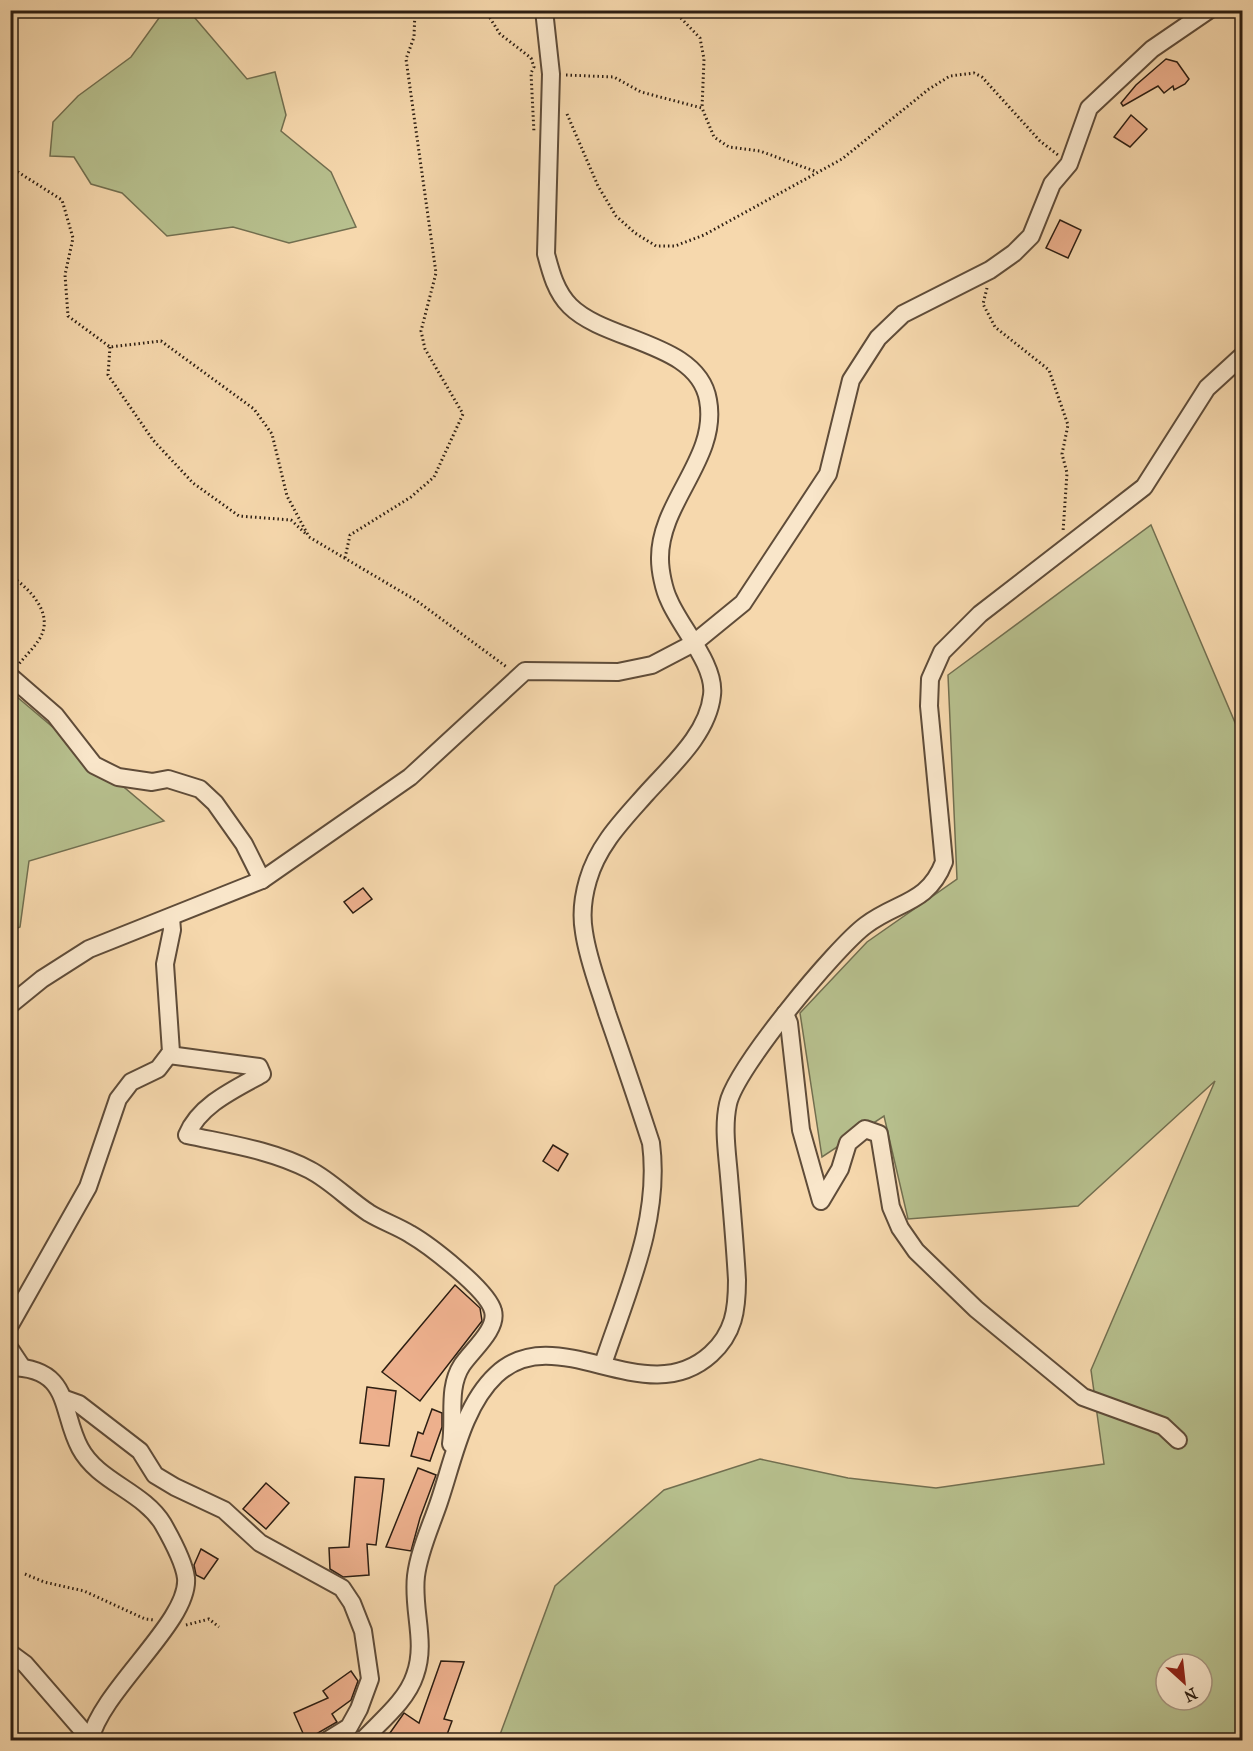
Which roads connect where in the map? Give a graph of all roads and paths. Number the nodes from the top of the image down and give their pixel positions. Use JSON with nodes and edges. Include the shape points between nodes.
{"nodes":[{"id":1,"x":415,"y":10,"type":"edge"},
{"id":2,"x":485,"y":10,"type":"edge"},
{"id":3,"x":544,"y":10,"type":"edge"},
{"id":4,"x":620,"y":10,"type":"edge"},
{"id":5,"x":1209,"y":10,"type":"edge"},
{"id":6,"x":551,"y":74,"type":"junction"},
{"id":7,"x":702,"y":108,"type":"junction"},
{"id":8,"x":566,"y":113,"type":"dead end"},
{"id":9,"x":547,"y":138,"type":"junction"},
{"id":10,"x":1069,"y":164,"type":"junction"},
{"id":11,"x":10,"y":167,"type":"edge"},
{"id":12,"x":817,"y":172,"type":"junction"},
{"id":13,"x":993,"y":268,"type":"junction"},
{"id":14,"x":110,"y":347,"type":"junction"},
{"id":15,"x":1242,"y":356,"type":"edge"},
{"id":16,"x":309,"y":537,"type":"junction"},
{"id":17,"x":1062,"y":551,"type":"junction"},
{"id":18,"x":345,"y":558,"type":"junction"},
{"id":19,"x":10,"y":575,"type":"edge"},
{"id":20,"x":694,"y":643,"type":"junction"},
{"id":21,"x":14,"y":671,"type":"edge"},
{"id":22,"x":519,"y":676,"type":"junction"},
{"id":23,"x":262,"y":879,"type":"junction"},
{"id":24,"x":171,"y":918,"type":"junction"},
{"id":25,"x":10,"y":1005,"type":"edge"},
{"id":26,"x":785,"y":1014,"type":"junction"},
{"id":27,"x":169,"y":1055,"type":"junction"},
{"id":28,"x":10,"y":1325,"type":"edge"},
{"id":29,"x":10,"y":1349,"type":"edge"},
{"id":30,"x":603,"y":1364,"type":"junction"},
{"id":31,"x":16,"y":1367,"type":"edge"},
{"id":32,"x":65,"y":1399,"type":"junction"},
{"id":33,"x":1178,"y":1440,"type":"dead end"},
{"id":34,"x":456,"y":1453,"type":"junction"},
{"id":35,"x":25,"y":1574,"type":"dead end"},
{"id":36,"x":169,"y":1621,"type":"junction"},
{"id":37,"x":219,"y":1627,"type":"dead end"},
{"id":38,"x":10,"y":1653,"type":"edge"},
{"id":39,"x":91,"y":1738,"type":"edge"},
{"id":40,"x":328,"y":1740,"type":"edge"},
{"id":41,"x":359,"y":1740,"type":"edge"}],
"edges":[{"from":1,"to":18,"type":"path","via":[[414,37],[406,59],[436,273],[421,331],[425,349],[463,414],[434,477],[350,535]]},
{"from":2,"to":9,"type":"path","via":[[500,34],[531,58],[532,133]]},
{"from":3,"to":6,"type":"street"},
{"from":4,"to":7,"type":"path","via":[[676,13],[700,38],[704,59]]},
{"from":5,"to":10,"type":"street","via":[[1152,49],[1089,108]]},
{"from":6,"to":7,"type":"path","via":[[614,77],[641,92]]},
{"from":6,"to":9,"type":"street"},
{"from":7,"to":12,"type":"path","via":[[714,137],[729,147],[760,151]]},
{"from":8,"to":12,"type":"path","via":[[598,186],[616,216],[656,246],[675,246],[704,235]]},
{"from":9,"to":20,"type":"street","via":[[546,254],[553,281],[568,304],[587,321],[676,357],[696,376],[708,398],[709,418],[703,447],[668,520],[660,559],[668,599]]},
{"from":10,"to":12,"type":"path","via":[[1040,141],[1002,96],[974,73],[950,76],[929,89],[875,135]]},
{"from":10,"to":13,"type":"street","via":[[1052,184],[1031,236]]},
{"from":11,"to":14,"type":"path","via":[[62,200],[73,238],[65,275],[68,316]]},
{"from":13,"to":17,"type":"path","via":[[983,304],[995,327],[1049,370],[1068,425],[1062,454],[1067,473]]},
{"from":13,"to":20,"type":"street","via":[[924,301],[878,338],[851,380],[828,474],[742,603]]},
{"from":14,"to":16,"type":"path","via":[[108,375],[153,440],[193,483],[238,516],[291,520]]},
{"from":14,"to":16,"type":"path","via":[[161,341],[254,409],[272,434],[287,496]]},
{"from":15,"to":17,"type":"street","via":[[1207,388],[1144,487]]},
{"from":16,"to":18,"type":"path"},
{"from":17,"to":26,"type":"street","via":[[980,614],[942,652],[935,665],[928,706],[944,862],[939,876],[921,895],[866,924]]},
{"from":18,"to":22,"type":"path","via":[[417,601]]},
{"from":19,"to":21,"type":"path","via":[[28,589],[44,613],[43,633]]},
{"from":20,"to":22,"type":"street","via":[[652,664],[618,672],[525,670]]},
{"from":20,"to":30,"type":"street","via":[[713,691],[708,716],[683,752],[609,835],[588,881],[583,908],[591,963],[651,1143],[655,1169],[647,1234]]},
{"from":21,"to":23,"type":"street","via":[[94,765],[118,777],[152,782],[168,779],[200,789],[244,844]]},
{"from":22,"to":23,"type":"street","via":[[410,777]]},
{"from":23,"to":24,"type":"street"},
{"from":24,"to":25,"type":"street","via":[[89,949]]},
{"from":24,"to":27,"type":"street","via":[[165,964]]},
{"from":26,"to":30,"type":"street","via":[[738,1080],[728,1101],[725,1128],[737,1280],[732,1326],[720,1345],[689,1369],[664,1376],[636,1375]]},
{"from":26,"to":33,"type":"street","via":[[801,1130],[821,1201],[840,1170],[848,1143],[865,1129],[879,1134],[891,1207],[916,1251],[976,1309],[1083,1397],[1163,1426]]},
{"from":27,"to":28,"type":"street","via":[[158,1070],[131,1082],[121,1093],[88,1186]]},
{"from":27,"to":34,"type":"street","via":[[259,1067],[262,1074],[219,1099],[191,1125],[187,1135],[253,1149],[310,1170],[371,1215],[412,1234],[462,1272],[488,1300],[494,1311],[493,1323],[461,1366],[452,1389],[451,1446]]},
{"from":29,"to":31,"type":"street"},
{"from":30,"to":34,"type":"street","via":[[532,1356],[497,1374],[480,1394]]},
{"from":31,"to":32,"type":"street","via":[[50,1381]]},
{"from":32,"to":36,"type":"street","via":[[73,1433],[86,1459],[148,1505],[170,1537],[186,1577],[182,1600]]},
{"from":32,"to":40,"type":"street","via":[[79,1404],[141,1451],[155,1475],[224,1510],[260,1543],[342,1588],[363,1631],[370,1679],[349,1727]]},
{"from":34,"to":41,"type":"street","via":[[419,1560],[415,1595],[421,1642],[415,1678],[401,1701]]},
{"from":35,"to":36,"type":"path","via":[[84,1591],[145,1619]]},
{"from":36,"to":37,"type":"path","via":[[183,1626],[209,1618]]},
{"from":36,"to":39,"type":"street","via":[[102,1710]]},
{"from":38,"to":39,"type":"street","via":[[25,1664]]}]}
